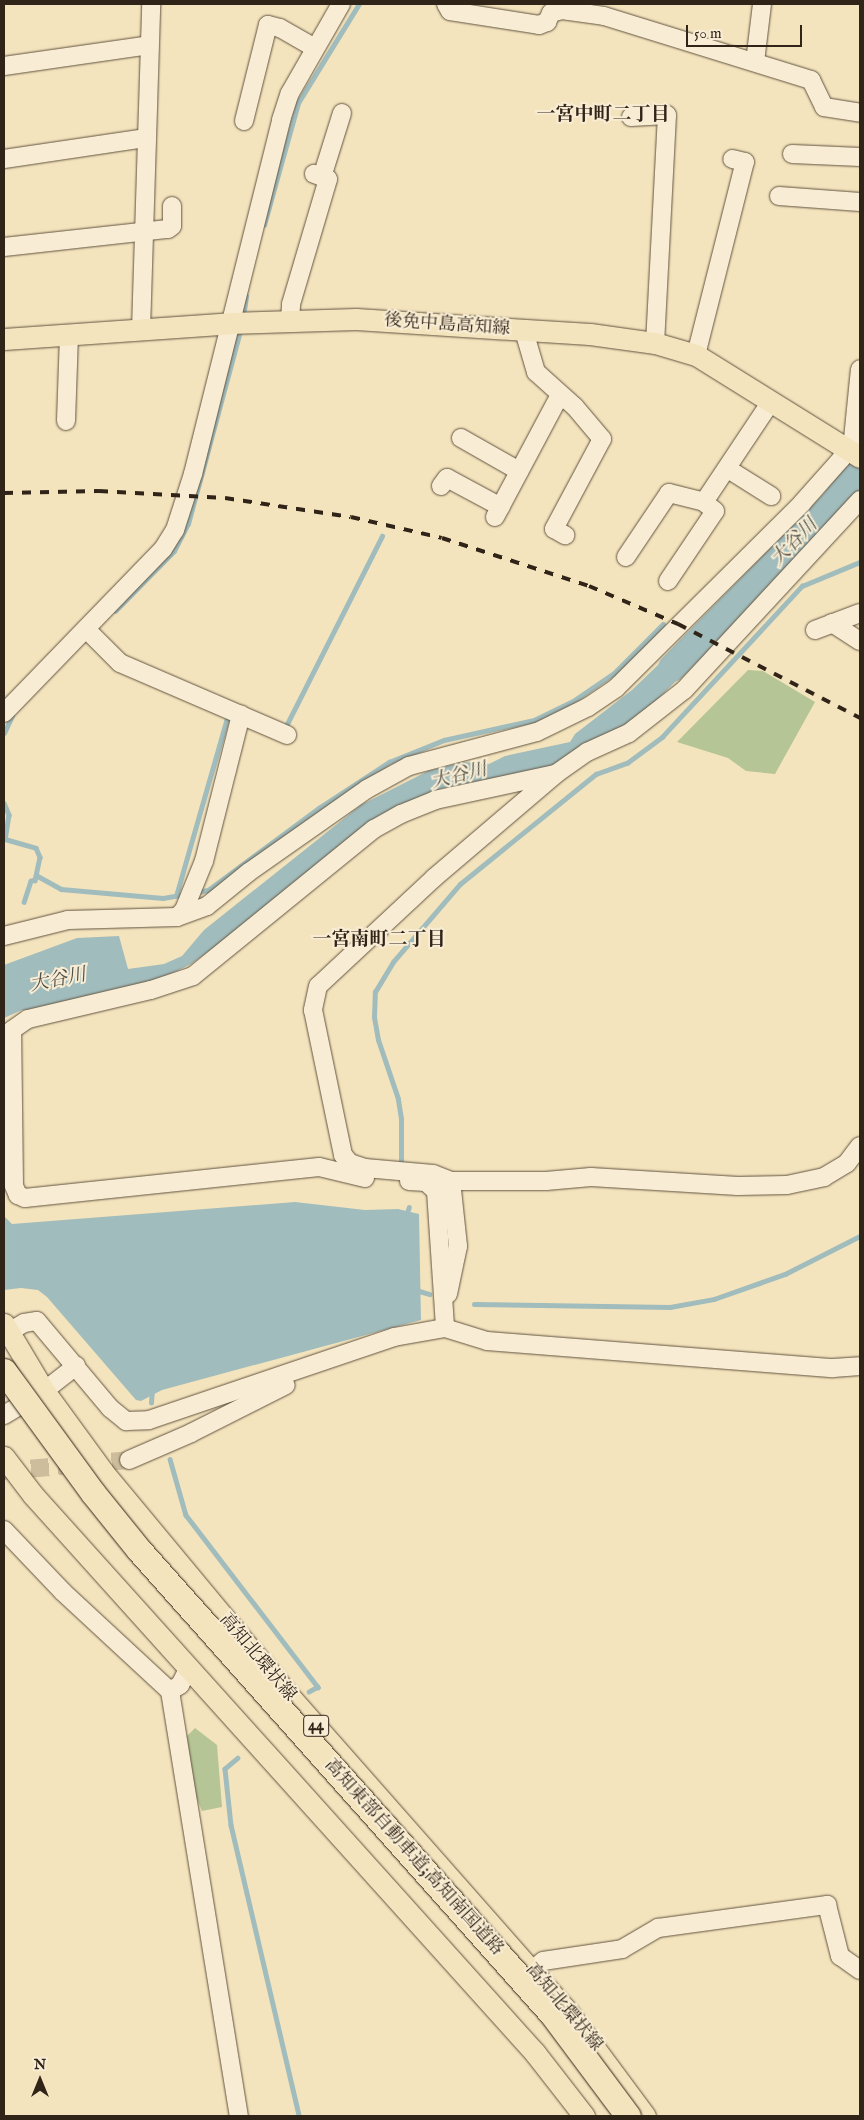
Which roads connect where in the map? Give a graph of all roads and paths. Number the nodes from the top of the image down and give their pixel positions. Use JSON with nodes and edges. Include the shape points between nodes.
{"nodes":[{"id":1,"x":151,"y":4,"type":"edge"},
{"id":2,"x":341,"y":4,"type":"edge"},
{"id":3,"x":446,"y":4,"type":"edge"},
{"id":4,"x":762,"y":4,"type":"edge"},
{"id":5,"x":149,"y":45,"type":"junction"},
{"id":6,"x":315,"y":48,"type":"junction"},
{"id":7,"x":755,"y":62,"type":"junction"},
{"id":8,"x":4,"y":66,"type":"edge"},
{"id":9,"x":342,"y":113,"type":"dead end"},
{"id":10,"x":860,"y":113,"type":"edge"},
{"id":11,"x":631,"y":117,"type":"dead end"},
{"id":12,"x":244,"y":121,"type":"dead end"},
{"id":13,"x":146,"y":138,"type":"junction"},
{"id":14,"x":792,"y":154,"type":"dead end"},
{"id":15,"x":860,"y":157,"type":"edge"},
{"id":16,"x":732,"y":158,"type":"dead end"},
{"id":17,"x":4,"y":159,"type":"edge"},
{"id":18,"x":779,"y":196,"type":"dead end"},
{"id":19,"x":860,"y":202,"type":"edge"},
{"id":20,"x":172,"y":206,"type":"dead end"},
{"id":21,"x":143,"y":231,"type":"junction"},
{"id":22,"x":4,"y":247,"type":"edge"},
{"id":23,"x":290,"y":320,"type":"junction"},
{"id":24,"x":239,"y":323,"type":"junction"},
{"id":25,"x":141,"y":330,"type":"junction"},
{"id":26,"x":524,"y":332,"type":"junction"},
{"id":27,"x":69,"y":335,"type":"junction"},
{"id":28,"x":4,"y":339,"type":"edge"},
{"id":29,"x":655,"y":343,"type":"junction"},
{"id":30,"x":696,"y":355,"type":"junction"},
{"id":31,"x":860,"y":369,"type":"edge"},
{"id":32,"x":560,"y":395,"type":"junction"},
{"id":33,"x":770,"y":403,"type":"junction"},
{"id":34,"x":66,"y":421,"type":"dead end"},
{"id":35,"x":461,"y":438,"type":"dead end"},
{"id":36,"x":854,"y":452,"type":"edge"},
{"id":37,"x":728,"y":468,"type":"junction"},
{"id":38,"x":520,"y":471,"type":"junction"},
{"id":39,"x":441,"y":486,"type":"dead end"},
{"id":40,"x":771,"y":496,"type":"dead end"},
{"id":41,"x":860,"y":500,"type":"edge"},
{"id":42,"x":704,"y":502,"type":"junction"},
{"id":43,"x":565,"y":535,"type":"dead end"},
{"id":44,"x":626,"y":557,"type":"dead end"},
{"id":45,"x":668,"y":582,"type":"dead end"},
{"id":46,"x":860,"y":613,"type":"edge"},
{"id":47,"x":832,"y":623,"type":"junction"},
{"id":48,"x":86,"y":629,"type":"junction"},
{"id":49,"x":814,"y":630,"type":"dead end"},
{"id":50,"x":860,"y":641,"type":"edge"},
{"id":51,"x":4,"y":713,"type":"edge"},
{"id":52,"x":241,"y":716,"type":"junction"},
{"id":53,"x":287,"y":735,"type":"dead end"},
{"id":54,"x":556,"y":774,"type":"junction"},
{"id":55,"x":518,"y":781,"type":"junction"},
{"id":56,"x":531,"y":796,"type":"junction"},
{"id":57,"x":181,"y":913,"type":"junction"},
{"id":58,"x":4,"y":936,"type":"edge"},
{"id":59,"x":8,"y":1099,"type":"edge"},
{"id":60,"x":860,"y":1146,"type":"edge"},
{"id":61,"x":451,"y":1181,"type":"junction"},
{"id":62,"x":444,"y":1320,"type":"junction"},
{"id":63,"x":6,"y":1328,"type":"edge"},
{"id":64,"x":394,"y":1336,"type":"junction"},
{"id":65,"x":76,"y":1366,"type":"junction"},
{"id":66,"x":860,"y":1366,"type":"edge"},
{"id":67,"x":4,"y":1371,"type":"edge"},
{"id":68,"x":44,"y":1391,"type":"junction"},
{"id":69,"x":4,"y":1415,"type":"edge"},
{"id":70,"x":4,"y":1457,"type":"edge"},
{"id":71,"x":129,"y":1460,"type":"tunnel mouth"},
{"id":72,"x":4,"y":1530,"type":"edge"},
{"id":73,"x":189,"y":1668,"type":"junction"},
{"id":74,"x":170,"y":1691,"type":"junction"},
{"id":75,"x":532,"y":1970,"type":"junction"},
{"id":76,"x":860,"y":1970,"type":"edge"},
{"id":77,"x":239,"y":2116,"type":"edge"},
{"id":78,"x":584,"y":2116,"type":"edge"},
{"id":79,"x":628,"y":2116,"type":"edge"},
{"id":80,"x":644,"y":2116,"type":"edge"}],
"edges":[{"from":1,"to":5,"type":"street"},
{"from":2,"to":6,"type":"street"},
{"from":3,"to":7,"type":"street","via":[[450,11],[539,25],[547,22],[551,13],[562,10],[604,16]]},
{"from":4,"to":7,"type":"street"},
{"from":5,"to":8,"type":"street"},
{"from":5,"to":13,"type":"street"},
{"from":6,"to":12,"type":"street","via":[[268,24]]},
{"from":6,"to":24,"type":"street","via":[[290,92],[281,120]]},
{"from":7,"to":10,"type":"street","via":[[811,80],[824,107]]},
{"from":9,"to":23,"type":"street","via":[[318,175],[328,179],[291,304]]},
{"from":11,"to":29,"type":"street","via":[[668,115]]},
{"from":13,"to":17,"type":"street"},
{"from":13,"to":21,"type":"street"},
{"from":14,"to":15,"type":"street"},
{"from":16,"to":30,"type":"street","via":[[745,162]]},
{"from":18,"to":19,"type":"street"},
{"from":20,"to":21,"type":"street","via":[[172,226]]},
{"from":21,"to":22,"type":"street"},
{"from":21,"to":25,"type":"street"},
{"from":23,"to":24,"type":"main road","name":"後免中島高知線"},
{"from":23,"to":26,"type":"main road","name":"後免中島高知線","via":[[356,319]]},
{"from":24,"to":25,"type":"main road","name":"後免中島高知線"},
{"from":24,"to":48,"type":"street","via":[[170,542]]},
{"from":25,"to":27,"type":"main road","name":"後免中島高知線"},
{"from":26,"to":29,"type":"main road","name":"後免中島高知線","via":[[590,334]]},
{"from":26,"to":32,"type":"street","via":[[536,372]]},
{"from":27,"to":28,"type":"main road","name":"後免中島高知線"},
{"from":27,"to":34,"type":"street"},
{"from":29,"to":30,"type":"main road","name":"後免中島高知線"},
{"from":30,"to":33,"type":"main road","name":"後免中島高知線"},
{"from":31,"to":36,"type":"street"},
{"from":32,"to":38,"type":"street"},
{"from":32,"to":43,"type":"street","via":[[602,439],[554,529]]},
{"from":33,"to":36,"type":"main road","name":"後免中島高知線"},
{"from":33,"to":37,"type":"street"},
{"from":35,"to":38,"type":"street"},
{"from":36,"to":57,"type":"street","via":[[616,688],[588,707],[537,732],[409,766],[366,789],[207,906]]},
{"from":37,"to":40,"type":"street"},
{"from":37,"to":42,"type":"street"},
{"from":38,"to":39,"type":"street","via":[[498,512],[447,478]]},
{"from":41,"to":54,"type":"street","via":[[753,617],[663,708],[629,733],[587,752]]},
{"from":42,"to":44,"type":"street","via":[[669,493]]},
{"from":42,"to":45,"type":"street","via":[[715,511]]},
{"from":46,"to":47,"type":"street"},
{"from":47,"to":49,"type":"street"},
{"from":47,"to":50,"type":"street"},
{"from":48,"to":51,"type":"street"},
{"from":48,"to":52,"type":"street","via":[[120,663]]},
{"from":52,"to":53,"type":"street"},
{"from":52,"to":57,"type":"street","via":[[204,861]]},
{"from":54,"to":55,"type":"street"},
{"from":54,"to":56,"type":"street"},
{"from":55,"to":56,"type":"street"},
{"from":55,"to":59,"type":"street","via":[[435,800],[374,829],[193,976],[17,1024],[11,1039]]},
{"from":56,"to":61,"type":"street","via":[[369,938],[318,986],[314,998],[313,1010],[343,1155],[350,1163],[365,1168],[433,1174]]},
{"from":57,"to":58,"type":"street","via":[[68,920]]},
{"from":59,"to":62,"type":"street","via":[[14,1186],[18,1195],[25,1198],[320,1168],[369,1179],[426,1182],[436,1191]]},
{"from":60,"to":61,"type":"street","via":[[847,1163],[824,1177],[786,1185],[728,1186],[591,1176],[546,1181]]},
{"from":61,"to":62,"type":"street","via":[[458,1246]]},
{"from":62,"to":64,"type":"street"},
{"from":62,"to":66,"type":"street","via":[[487,1341],[833,1368]]},
{"from":63,"to":65,"type":"street","via":[[37,1321]]},
{"from":63,"to":68,"type":"main road","name":"高知北環状線","number":"44"},
{"from":64,"to":65,"type":"street","via":[[149,1420],[126,1421],[110,1408]]},
{"from":64,"to":71,"type":"street","via":[[347,1361],[266,1392],[191,1434]]},
{"from":65,"to":68,"type":"street"},
{"from":67,"to":79,"type":"highway","name":"高知東部自動車道;高知南国道路","bridge":true,"via":[[93,1494],[139,1550],[552,2014]]},
{"from":68,"to":69,"type":"street"},
{"from":68,"to":75,"type":"main road","name":"高知北環状線","number":"44","via":[[103,1472],[277,1682]]},
{"from":70,"to":73,"type":"main road","via":[[33,1495]]},
{"from":72,"to":74,"type":"street","via":[[63,1592]]},
{"from":73,"to":74,"type":"street","via":[[180,1685]]},
{"from":73,"to":78,"type":"main road","via":[[535,2053]]},
{"from":74,"to":77,"type":"street"},
{"from":75,"to":76,"type":"street","via":[[543,1961],[622,1949],[658,1928],[827,1905],[840,1956]]},
{"from":75,"to":80,"type":"main road","name":"高知北環状線","number":"44","via":[[606,2060]]}]}
